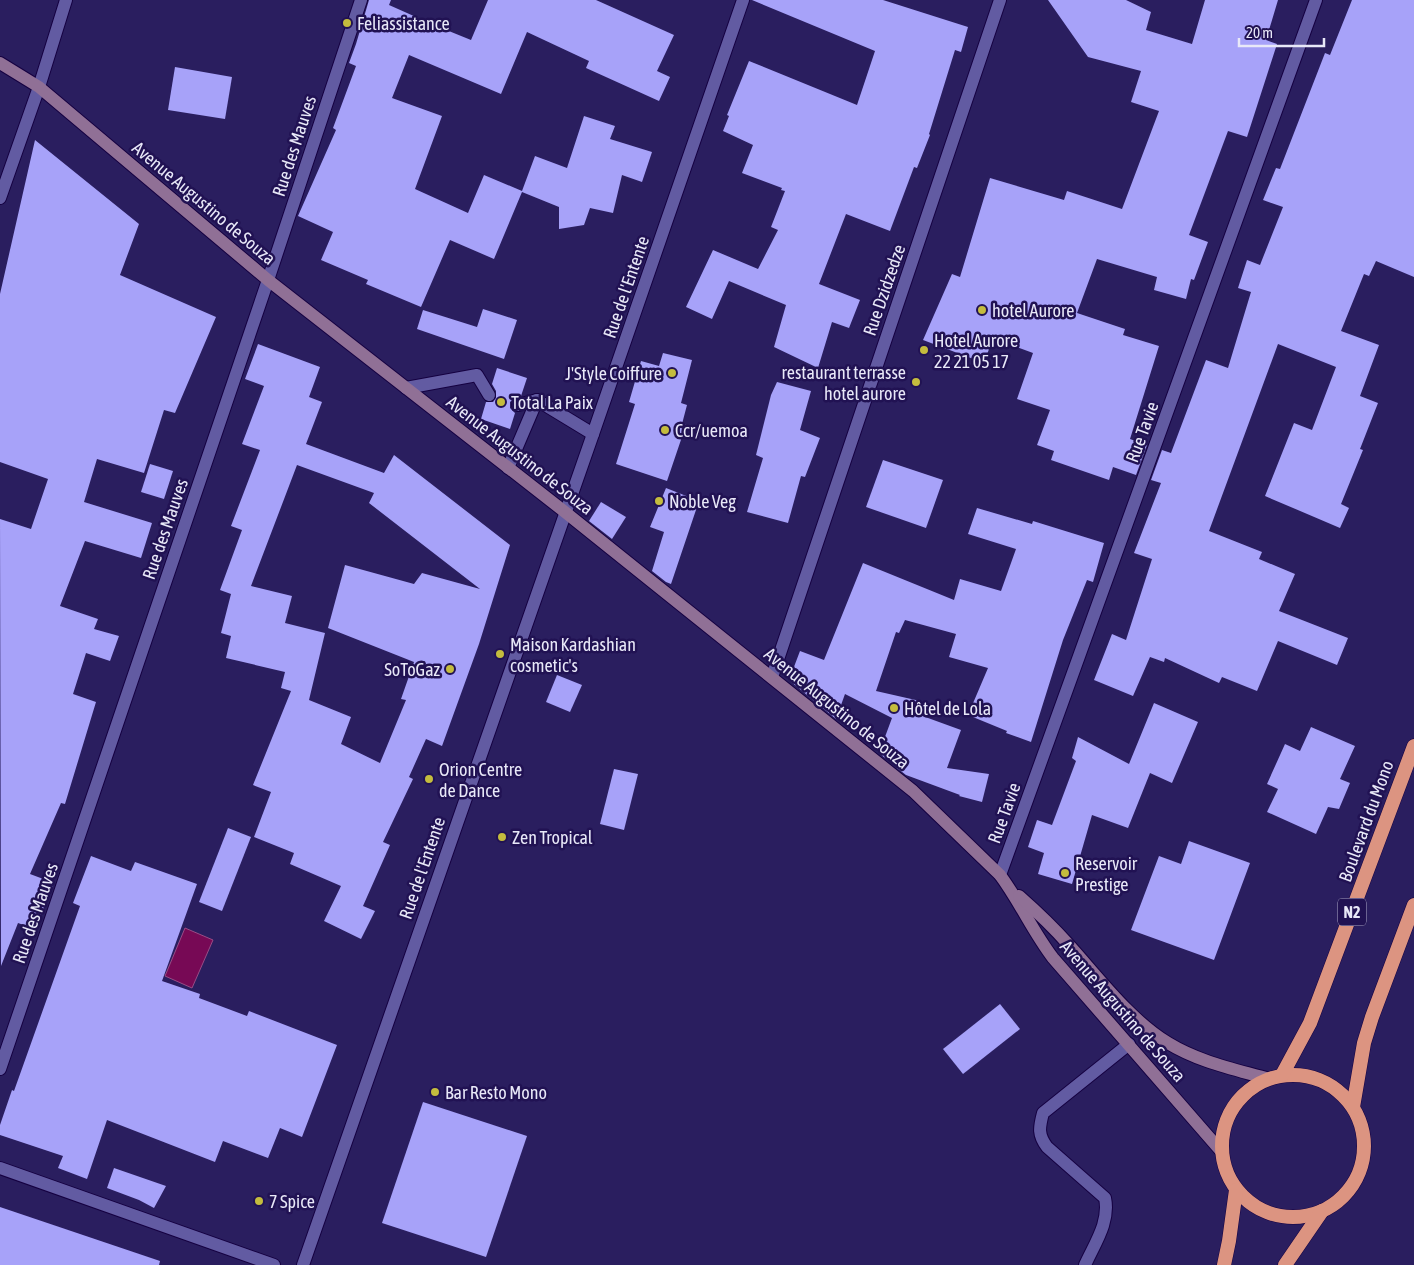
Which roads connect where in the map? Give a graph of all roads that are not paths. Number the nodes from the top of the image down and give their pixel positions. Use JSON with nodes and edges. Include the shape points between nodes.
{"nodes":[{"id":1,"x":66,"y":0,"type":"edge"},
{"id":2,"x":361,"y":0,"type":"edge"},
{"id":3,"x":743,"y":0,"type":"edge"},
{"id":4,"x":1000,"y":0,"type":"edge"},
{"id":5,"x":1316,"y":0,"type":"edge"},
{"id":6,"x":0,"y":63,"type":"edge"},
{"id":7,"x":38,"y":87,"type":"junction"},
{"id":8,"x":0,"y":198,"type":"edge"},
{"id":9,"x":268,"y":280,"type":"junction"},
{"id":10,"x":406,"y":388,"type":"junction"},
{"id":11,"x":489,"y":395,"type":"dead end"},
{"id":12,"x":537,"y":400,"type":"junction"},
{"id":13,"x":518,"y":405,"type":"dead end"},
{"id":14,"x":593,"y":434,"type":"junction"},
{"id":15,"x":508,"y":468,"type":"junction"},
{"id":16,"x":565,"y":512,"type":"junction"},
{"id":17,"x":772,"y":677,"type":"junction"},
{"id":18,"x":1414,"y":746,"type":"edge"},
{"id":19,"x":1000,"y":875,"type":"junction"},
{"id":20,"x":1009,"y":887,"type":"junction"},
{"id":21,"x":1414,"y":905,"type":"edge"},
{"id":22,"x":1129,"y":1044,"type":"junction"},
{"id":23,"x":0,"y":1069,"type":"edge"},
{"id":24,"x":1276,"y":1077,"type":"junction"},
{"id":25,"x":1353,"y":1107,"type":"junction"},
{"id":26,"x":1221,"y":1151,"type":"junction"},
{"id":27,"x":0,"y":1168,"type":"edge"},
{"id":28,"x":1236,"y":1190,"type":"junction"},
{"id":29,"x":1322,"y":1211,"type":"junction"},
{"id":30,"x":274,"y":1265,"type":"edge"},
{"id":31,"x":303,"y":1265,"type":"edge"},
{"id":32,"x":1085,"y":1265,"type":"edge"},
{"id":33,"x":1224,"y":1265,"type":"edge"},
{"id":34,"x":1285,"y":1265,"type":"edge"}],
"edges":[{"from":1,"to":7,"type":"street"},
{"from":2,"to":9,"type":"street","name":"Rue des Mauves"},
{"from":3,"to":14,"type":"street","name":"Rue de l'Entente"},
{"from":4,"to":17,"type":"street","name":"Rue Dzidzedze"},
{"from":5,"to":19,"type":"street","name":"Rue Tavie"},
{"from":6,"to":7,"type":"main road","name":"Avenue Augustino de Souza"},
{"from":7,"to":8,"type":"street"},
{"from":7,"to":9,"type":"main road","name":"Avenue Augustino de Souza"},
{"from":9,"to":10,"type":"main road","name":"Avenue Augustino de Souza"},
{"from":9,"to":23,"type":"street","name":"Rue des Mauves"},
{"from":10,"to":11,"type":"street","via":[[477,375]]},
{"from":10,"to":15,"type":"main road","name":"Avenue Augustino de Souza"},
{"from":12,"to":13,"type":"street"},
{"from":12,"to":14,"type":"street"},
{"from":12,"to":15,"type":"street"},
{"from":14,"to":16,"type":"street","name":"Rue de l'Entente"},
{"from":15,"to":16,"type":"main road","name":"Avenue Augustino de Souza"},
{"from":16,"to":17,"type":"main road","name":"Avenue Augustino de Souza"},
{"from":16,"to":31,"type":"street","name":"Rue de l'Entente"},
{"from":17,"to":19,"type":"main road","name":"Avenue Augustino de Souza","via":[[913,791]]},
{"from":18,"to":24,"type":"highway","name":"Boulevard du Mono","number":"N2","via":[[1310,1023]]},
{"from":19,"to":20,"type":"main road","name":"Avenue Augustino de Souza"},
{"from":20,"to":22,"type":"main road","name":"Avenue Augustino de Souza","via":[[1039,940]]},
{"from":20,"to":24,"type":"main road","name":"Avenue Augustino de Souza","via":[[1053,928],[1132,1014],[1167,1042],[1218,1065]]},
{"from":21,"to":25,"type":"highway","via":[[1369,1026]]},
{"from":22,"to":26,"type":"main road","name":"Avenue Augustino de Souza"},
{"from":22,"to":32,"type":"street","via":[[1043,1114],[1039,1127],[1040,1138],[1047,1147],[1106,1198],[1106,1218]]},
{"from":24,"to":25,"type":"highway","via":[[1303,1075],[1323,1081],[1340,1092]]},
{"from":24,"to":26,"type":"highway","via":[[1249,1090],[1233,1107],[1224,1128]]},
{"from":25,"to":29,"type":"highway","via":[[1361,1125],[1362,1166],[1353,1185]]},
{"from":26,"to":28,"type":"highway","via":[[1228,1178]]},
{"from":27,"to":30,"type":"street"},
{"from":28,"to":29,"type":"highway","via":[[1260,1210],[1275,1215],[1291,1218]]},
{"from":28,"to":33,"type":"highway"},
{"from":29,"to":34,"type":"highway"}]}
